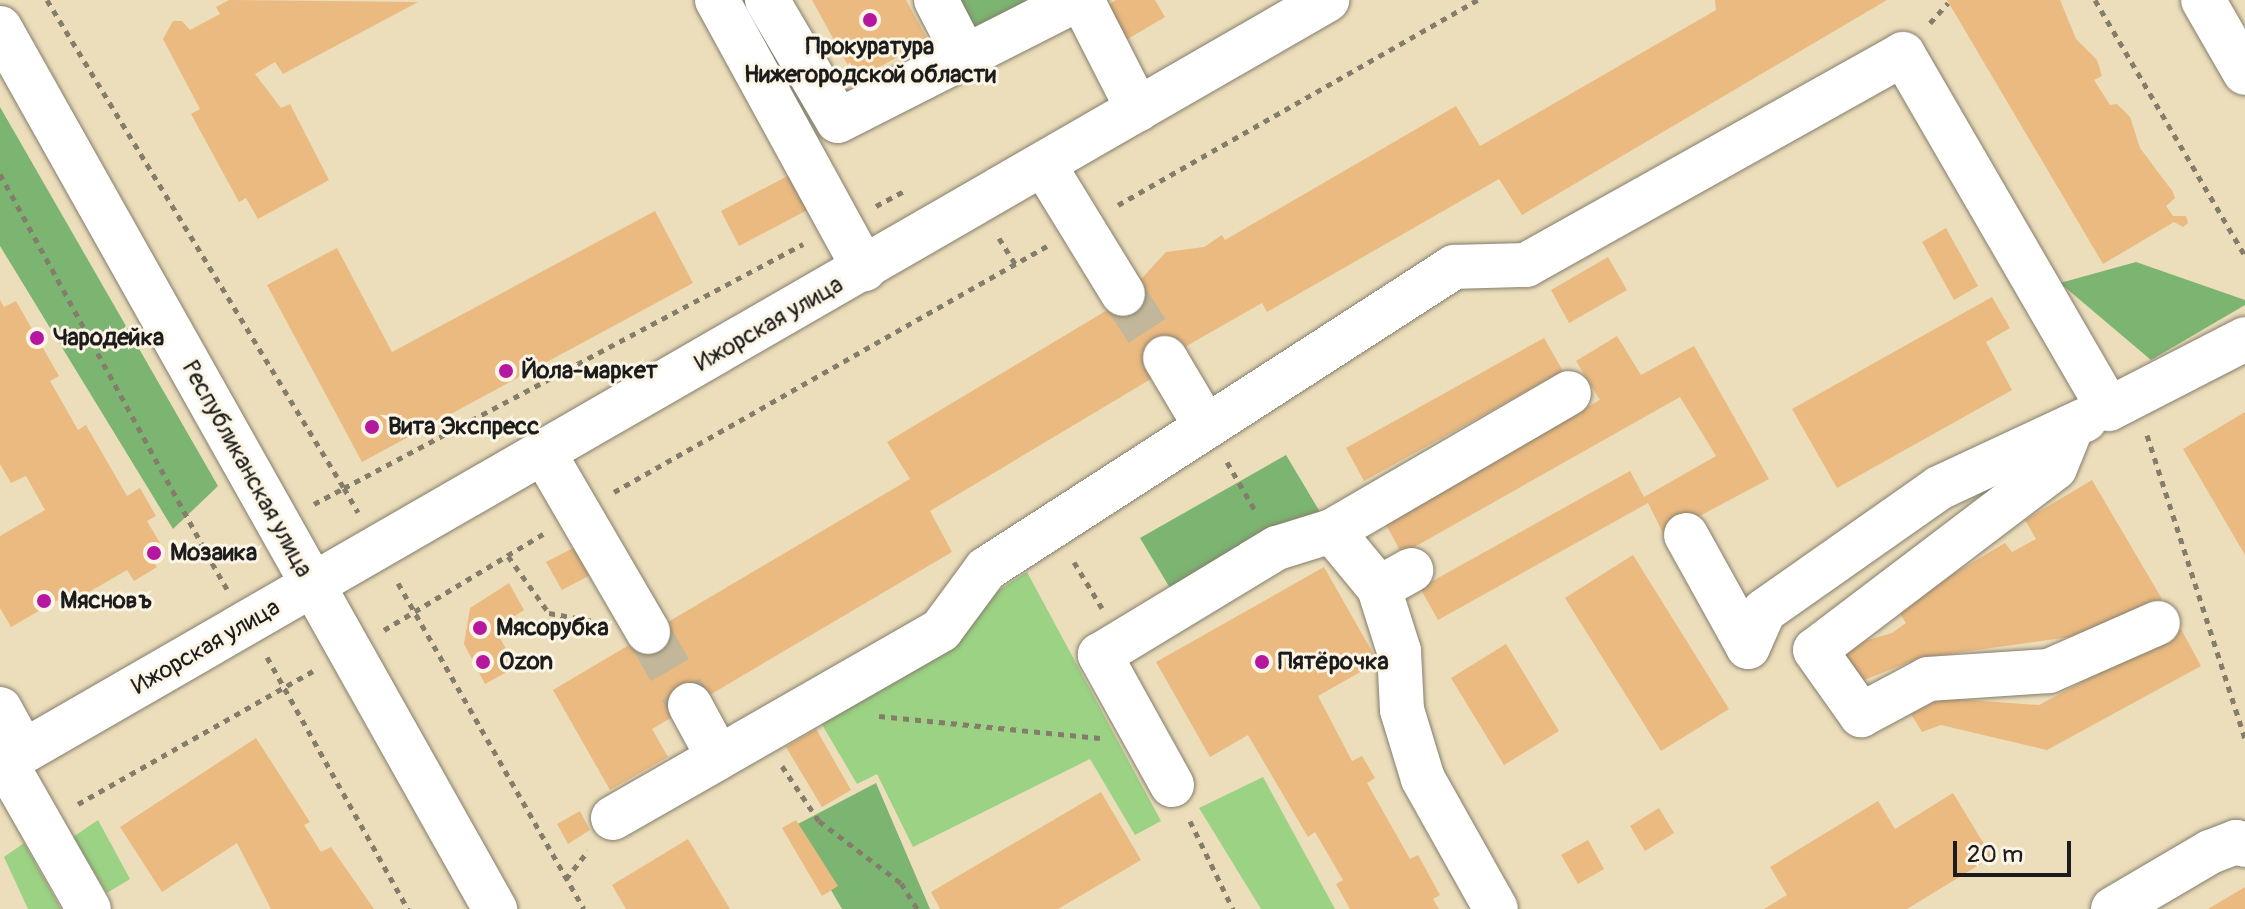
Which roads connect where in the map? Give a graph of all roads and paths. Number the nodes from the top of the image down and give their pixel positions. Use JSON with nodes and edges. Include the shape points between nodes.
{"nodes":[{"id":1,"x":47,"y":0,"type":"edge"},
{"id":2,"x":717,"y":0,"type":"edge"},
{"id":3,"x":767,"y":0,"type":"edge"},
{"id":4,"x":936,"y":0,"type":"edge"},
{"id":5,"x":1080,"y":0,"type":"edge"},
{"id":6,"x":1327,"y":0,"type":"edge"},
{"id":7,"x":1478,"y":0,"type":"edge"},
{"id":8,"x":2095,"y":0,"type":"edge"},
{"id":9,"x":2222,"y":12,"type":"edge"},
{"id":10,"x":0,"y":28,"type":"edge"},
{"id":11,"x":966,"y":58,"type":"junction"},
{"id":12,"x":2245,"y":73,"type":"edge"},
{"id":13,"x":1138,"y":110,"type":"junction"},
{"id":14,"x":1044,"y":165,"type":"junction"},
{"id":15,"x":0,"y":174,"type":"edge"},
{"id":16,"x":838,"y":225,"type":"junction"},
{"id":17,"x":1081,"y":226,"type":"junction"},
{"id":18,"x":2245,"y":256,"type":"edge"},
{"id":19,"x":864,"y":269,"type":"junction"},
{"id":20,"x":1123,"y":294,"type":"tunnel mouth"},
{"id":21,"x":2245,"y":339,"type":"edge"},
{"id":22,"x":1165,"y":358,"type":"tunnel mouth"},
{"id":23,"x":1569,"y":393,"type":"dead end"},
{"id":24,"x":2105,"y":410,"type":"junction"},
{"id":25,"x":1206,"y":427,"type":"junction"},
{"id":26,"x":544,"y":453,"type":"junction"},
{"id":27,"x":579,"y":512,"type":"junction"},
{"id":28,"x":1332,"y":531,"type":"junction"},
{"id":29,"x":1686,"y":535,"type":"dead end"},
{"id":30,"x":508,"y":556,"type":"junction"},
{"id":31,"x":210,"y":559,"type":"dead end"},
{"id":32,"x":313,"y":586,"type":"junction"},
{"id":33,"x":415,"y":613,"type":"junction"},
{"id":34,"x":2158,"y":623,"type":"dead end"},
{"id":35,"x":648,"y":632,"type":"joint"},
{"id":36,"x":349,"y":650,"type":"junction"},
{"id":37,"x":690,"y":705,"type":"tunnel mouth"},
{"id":38,"x":0,"y":709,"type":"edge"},
{"id":39,"x":865,"y":714,"type":"dead end"},
{"id":40,"x":759,"y":732,"type":"junction"},
{"id":41,"x":2245,"y":738,"type":"edge"},
{"id":42,"x":1149,"y":743,"type":"junction"},
{"id":43,"x":717,"y":755,"type":"junction"},
{"id":44,"x":9,"y":759,"type":"edge"},
{"id":45,"x":1172,"y":785,"type":"joint"},
{"id":46,"x":613,"y":818,"type":"dead end"},
{"id":47,"x":40,"y":825,"type":"junction"},
{"id":48,"x":2245,"y":845,"type":"edge"},
{"id":49,"x":89,"y":909,"type":"edge"},
{"id":50,"x":495,"y":909,"type":"edge"},
{"id":51,"x":584,"y":909,"type":"edge"},
{"id":52,"x":917,"y":909,"type":"edge"},
{"id":53,"x":1233,"y":909,"type":"edge"},
{"id":54,"x":1496,"y":909,"type":"edge"},
{"id":55,"x":2113,"y":909,"type":"edge"}],
"edges":[{"from":1,"to":16,"type":"path","via":[[344,488]]},
{"from":2,"to":16,"type":"street"},
{"from":3,"to":11,"type":"street","via":[[838,121]]},
{"from":4,"to":11,"type":"street"},
{"from":5,"to":11,"type":"street"},
{"from":5,"to":13,"type":"street"},
{"from":6,"to":13,"type":"street","name":"Ижорская улица"},
{"from":7,"to":17,"type":"path"},
{"from":8,"to":18,"type":"path"},
{"from":9,"to":12,"type":"street"},
{"from":10,"to":32,"type":"street","name":"Республиканская улица"},
{"from":13,"to":14,"type":"street","name":"Ижорская улица"},
{"from":14,"to":17,"type":"street"},
{"from":14,"to":19,"type":"street","name":"Ижорская улица"},
{"from":15,"to":31,"type":"path"},
{"from":16,"to":19,"type":"street"},
{"from":17,"to":20,"type":"street"},
{"from":17,"to":27,"type":"path"},
{"from":19,"to":26,"type":"street","name":"Ижорская улица"},
{"from":21,"to":24,"type":"street"},
{"from":22,"to":25,"type":"street"},
{"from":23,"to":28,"type":"street"},
{"from":24,"to":25,"type":"street","via":[[1903,54],[1526,265],[1454,267]]},
{"from":24,"to":29,"type":"street","via":[[1939,488],[1764,611],[1748,647]]},
{"from":24,"to":34,"type":"street","via":[[2055,468],[1815,650],[1861,715],[1928,679],[2049,671]]},
{"from":24,"to":41,"type":"path"},
{"from":25,"to":40,"type":"street","via":[[986,569],[941,630]]},
{"from":26,"to":27,"type":"street"},
{"from":26,"to":32,"type":"street","name":"Ижорская улица"},
{"from":27,"to":30,"type":"path"},
{"from":27,"to":35,"type":"street"},
{"from":28,"to":42,"type":"street","via":[[1277,548],[1100,655]]},
{"from":28,"to":54,"type":"street","via":[[1395,579],[1402,710],[1423,779]]},
{"from":30,"to":33,"type":"path"},
{"from":30,"to":35,"type":"path","via":[[549,613]]},
{"from":32,"to":36,"type":"street","name":"Республиканская улица"},
{"from":32,"to":44,"type":"street","name":"Ижорская улица"},
{"from":33,"to":36,"type":"path"},
{"from":33,"to":51,"type":"path"},
{"from":36,"to":47,"type":"path"},
{"from":36,"to":50,"type":"street","name":"Республиканская улица"},
{"from":37,"to":43,"type":"street"},
{"from":38,"to":44,"type":"street"},
{"from":39,"to":42,"type":"path"},
{"from":40,"to":43,"type":"street"},
{"from":40,"to":52,"type":"path","via":[[819,821],[901,883]]},
{"from":42,"to":45,"type":"street"},
{"from":43,"to":46,"type":"street"},
{"from":44,"to":47,"type":"street"},
{"from":45,"to":53,"type":"path"},
{"from":47,"to":49,"type":"street"},
{"from":48,"to":55,"type":"street","via":[[2236,842],[2210,852]]}]}
